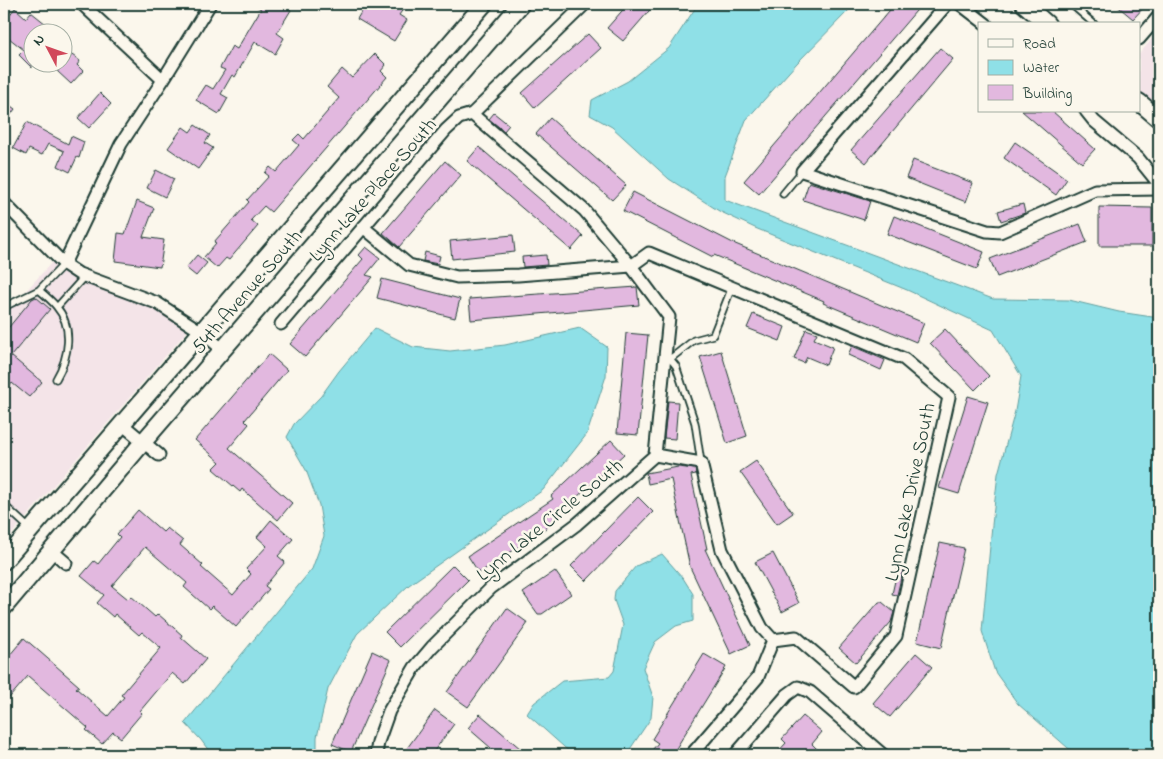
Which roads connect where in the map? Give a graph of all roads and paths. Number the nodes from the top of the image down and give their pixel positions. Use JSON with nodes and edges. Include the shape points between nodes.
{"nodes":[{"id":1,"x":82,"y":4,"type":"edge"},
{"id":2,"x":210,"y":4,"type":"edge"},
{"id":3,"x":484,"y":4,"type":"edge"},
{"id":4,"x":521,"y":4,"type":"edge"},
{"id":5,"x":585,"y":4,"type":"edge"},
{"id":6,"x":947,"y":4,"type":"edge"},
{"id":7,"x":960,"y":4,"type":"edge"},
{"id":8,"x":1024,"y":4,"type":"edge"},
{"id":9,"x":1071,"y":4,"type":"edge"},
{"id":10,"x":1159,"y":16,"type":"edge"},
{"id":11,"x":983,"y":22,"type":"edge"},
{"id":12,"x":1045,"y":22,"type":"edge"},
{"id":13,"x":1092,"y":22,"type":"edge"},
{"id":14,"x":1140,"y":38,"type":"edge"},
{"id":15,"x":163,"y":80,"type":"junction"},
{"id":16,"x":1140,"y":103,"type":"edge"},
{"id":17,"x":1087,"y":112,"type":"edge"},
{"id":18,"x":472,"y":114,"type":"junction"},
{"id":19,"x":1159,"y":120,"type":"edge"},
{"id":20,"x":802,"y":171,"type":"junction"},
{"id":21,"x":1159,"y":184,"type":"edge"},
{"id":22,"x":1159,"y":189,"type":"edge"},
{"id":23,"x":783,"y":194,"type":"dead end"},
{"id":24,"x":4,"y":204,"type":"edge"},
{"id":25,"x":363,"y":227,"type":"junction"},
{"id":26,"x":64,"y":264,"type":"junction"},
{"id":27,"x":631,"y":266,"type":"junction"},
{"id":28,"x":84,"y":276,"type":"junction"},
{"id":29,"x":732,"y":287,"type":"junction"},
{"id":30,"x":39,"y":290,"type":"junction"},
{"id":31,"x":4,"y":307,"type":"edge"},
{"id":32,"x":57,"y":307,"type":"junction"},
{"id":33,"x":281,"y":324,"type":"dead end"},
{"id":34,"x":202,"y":332,"type":"junction"},
{"id":35,"x":223,"y":350,"type":"junction"},
{"id":36,"x":668,"y":356,"type":"junction"},
{"id":37,"x":56,"y":379,"type":"dead end"},
{"id":38,"x":122,"y":424,"type":"junction"},
{"id":39,"x":144,"y":441,"type":"junction"},
{"id":40,"x":159,"y":455,"type":"dead end"},
{"id":41,"x":655,"y":455,"type":"junction"},
{"id":42,"x":701,"y":463,"type":"junction"},
{"id":43,"x":4,"y":505,"type":"edge"},
{"id":44,"x":30,"y":530,"type":"junction"},
{"id":45,"x":52,"y":551,"type":"junction"},
{"id":46,"x":4,"y":561,"type":"edge"},
{"id":47,"x":66,"y":563,"type":"dead end"},
{"id":48,"x":4,"y":607,"type":"edge"},
{"id":49,"x":772,"y":640,"type":"junction"},
{"id":50,"x":376,"y":755,"type":"edge"},
{"id":51,"x":691,"y":755,"type":"edge"},
{"id":52,"x":735,"y":755,"type":"edge"},
{"id":53,"x":883,"y":755,"type":"edge"}],
"edges":[{"from":1,"to":15,"type":"street"},
{"from":2,"to":15,"type":"street"},
{"from":3,"to":34,"type":"main road","name":"54th Avenue South"},
{"from":4,"to":35,"type":"main road","name":"54th Avenue South"},
{"from":5,"to":18,"type":"street","name":"Lynn Lake Place South"},
{"from":6,"to":20,"type":"street"},
{"from":7,"to":11,"type":"street"},
{"from":8,"to":12,"type":"main road"},
{"from":9,"to":13,"type":"lane"},
{"from":10,"to":14,"type":"street"},
{"from":15,"to":26,"type":"street","via":[[121,144]]},
{"from":16,"to":19,"type":"main road"},
{"from":17,"to":21,"type":"street","via":[[1094,122],[1138,158]]},
{"from":18,"to":25,"type":"street","name":"Lynn Lake Place South","via":[[459,118],[446,130]]},
{"from":18,"to":27,"type":"street","via":[[584,210]]},
{"from":20,"to":22,"type":"street","via":[[987,231],[1000,232],[1095,190]]},
{"from":20,"to":23,"type":"lane"},
{"from":24,"to":26,"type":"street"},
{"from":25,"to":27,"type":"street","via":[[409,265],[457,277]]},
{"from":25,"to":33,"type":"street","name":"Lynn Lake Place South"},
{"from":26,"to":28,"type":"street"},
{"from":26,"to":30,"type":"lane"},
{"from":27,"to":29,"type":"street","name":"Lynn Lake Drive South","via":[[649,253]]},
{"from":27,"to":36,"type":"street","via":[[668,317]]},
{"from":28,"to":32,"type":"lane"},
{"from":28,"to":34,"type":"street","via":[[157,304]]},
{"from":29,"to":36,"type":"lane","via":[[713,335],[694,340]]},
{"from":29,"to":49,"type":"street","name":"Lynn Lake Drive South","via":[[904,359],[949,397],[896,636],[854,686],[796,637]]},
{"from":30,"to":31,"type":"lane"},
{"from":30,"to":32,"type":"lane"},
{"from":32,"to":37,"type":"lane","via":[[64,319],[68,351]]},
{"from":34,"to":35,"type":"street"},
{"from":34,"to":38,"type":"main road","name":"54th Avenue South"},
{"from":35,"to":39,"type":"main road","name":"54th Avenue South"},
{"from":36,"to":41,"type":"street"},
{"from":36,"to":42,"type":"lane","via":[[676,366],[695,423]]},
{"from":38,"to":39,"type":"street"},
{"from":38,"to":44,"type":"main road","name":"54th Avenue South"},
{"from":39,"to":40,"type":"street"},
{"from":39,"to":45,"type":"main road","name":"54th Avenue South"},
{"from":41,"to":42,"type":"street"},
{"from":41,"to":50,"type":"street","name":"Lynn Lake Circle South","via":[[577,524],[491,588],[432,648],[415,667],[389,711]]},
{"from":42,"to":49,"type":"street","via":[[722,550],[762,628]]},
{"from":43,"to":44,"type":"lane"},
{"from":44,"to":46,"type":"main road","name":"54th Avenue South"},
{"from":45,"to":47,"type":"street"},
{"from":45,"to":48,"type":"main road","name":"54th Avenue South"},
{"from":49,"to":51,"type":"street","via":[[758,677]]},
{"from":52,"to":53,"type":"street","via":[[787,695],[798,687],[810,692]]}]}
